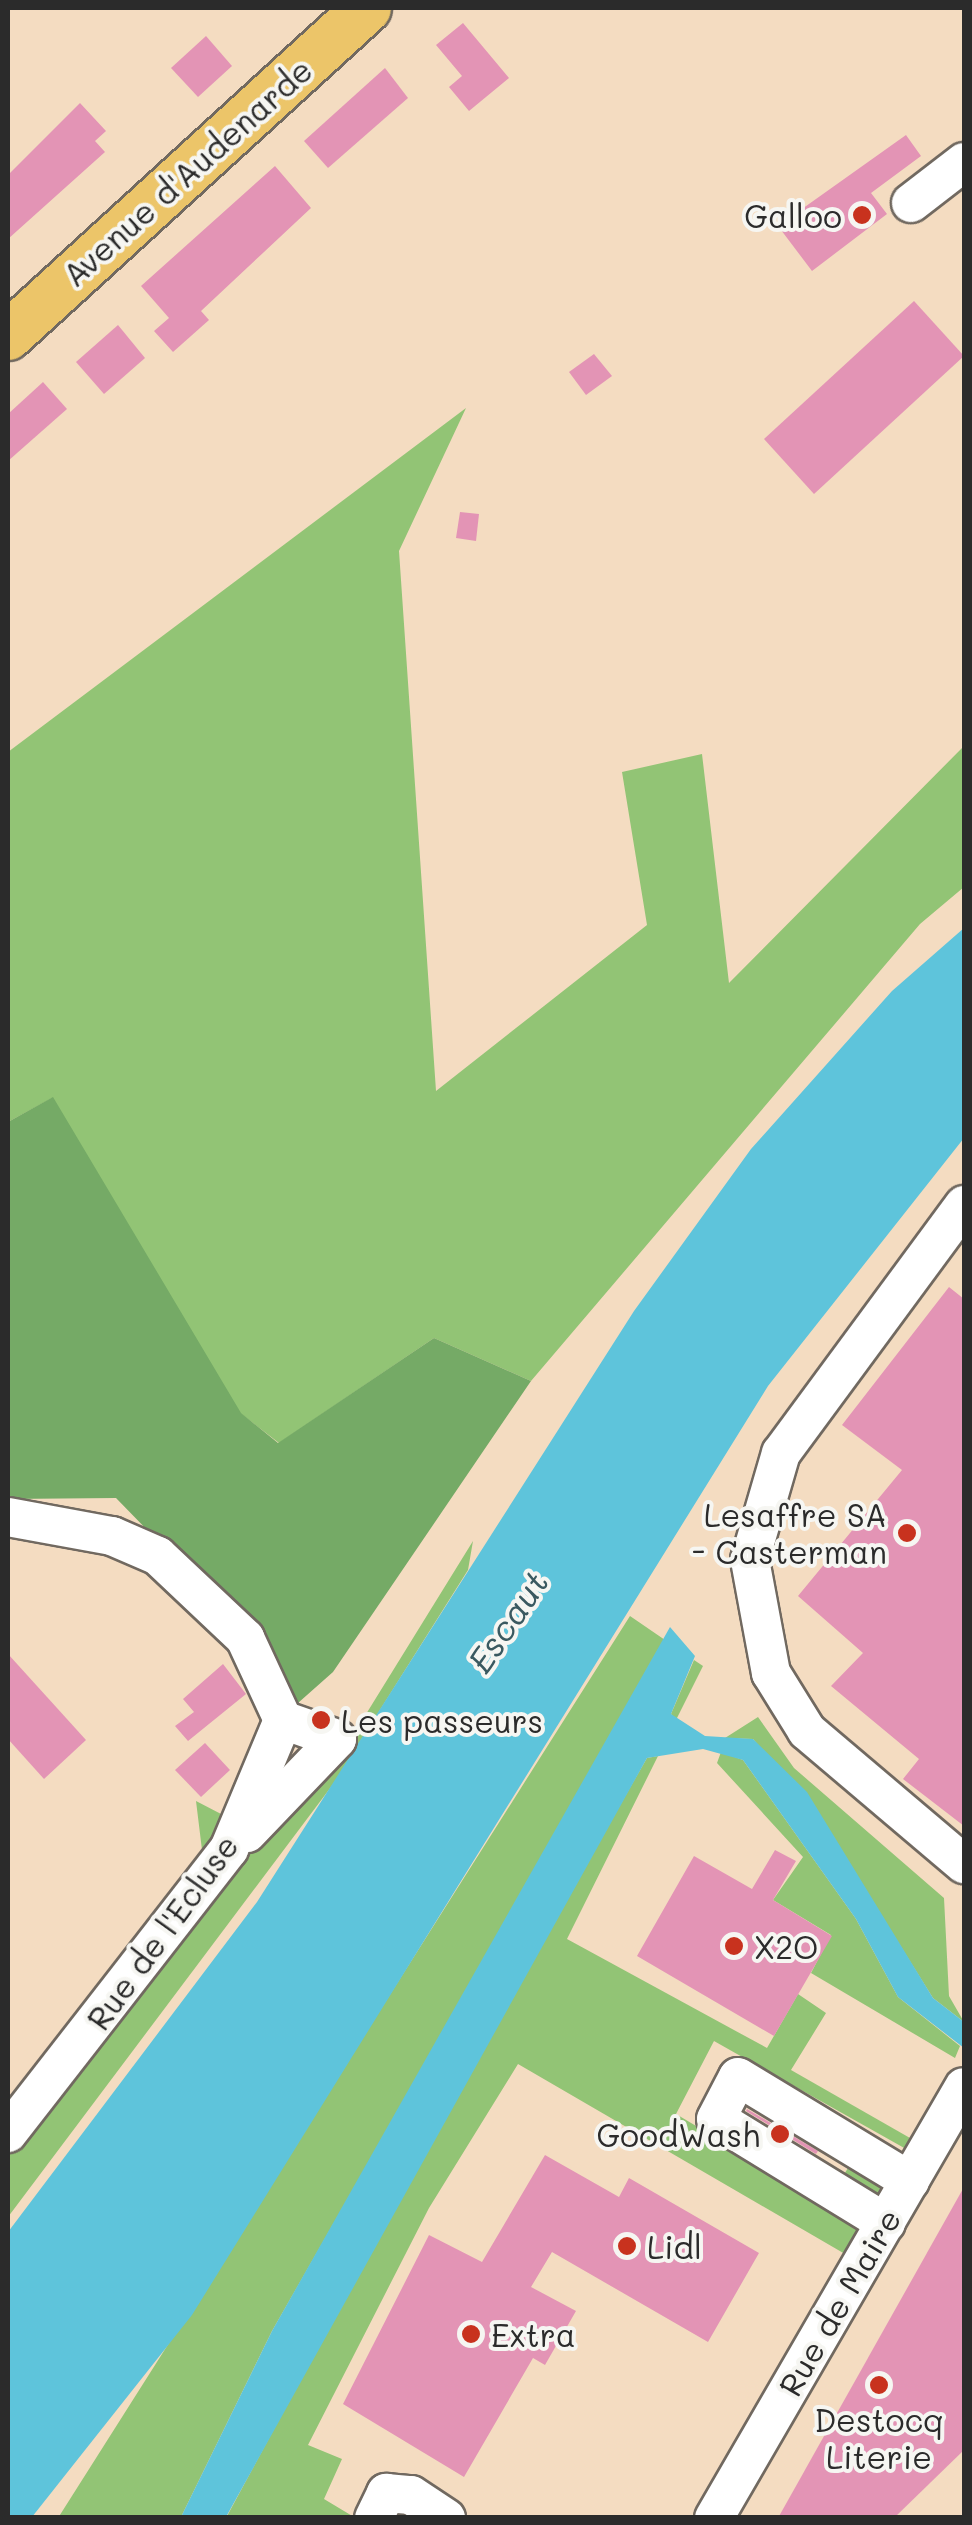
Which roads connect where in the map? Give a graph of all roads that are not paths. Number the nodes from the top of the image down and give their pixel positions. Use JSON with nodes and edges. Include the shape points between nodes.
{"nodes":[{"id":1,"x":367,"y":8,"type":"edge"},
{"id":2,"x":964,"y":162,"type":"edge"},
{"id":3,"x":910,"y":202,"type":"dead end"},
{"id":4,"x":8,"y":336,"type":"edge"},
{"id":5,"x":964,"y":1205,"type":"edge"},
{"id":6,"x":8,"y":1517,"type":"edge"},
{"id":7,"x":283,"y":1720,"type":"junction"},
{"id":8,"x":228,"y":1849,"type":"junction"},
{"id":9,"x":964,"y":1864,"type":"edge"},
{"id":10,"x":964,"y":2087,"type":"edge"},
{"id":11,"x":8,"y":2133,"type":"edge"},
{"id":12,"x":910,"y":2180,"type":"junction"},
{"id":13,"x":886,"y":2222,"type":"junction"},
{"id":14,"x":374,"y":2518,"type":"edge"},
{"id":15,"x":446,"y":2518,"type":"edge"},
{"id":16,"x":714,"y":2518,"type":"edge"}],
"edges":[{"from":1,"to":4,"type":"main road","name":"Avenue d'Audenarde"},
{"from":2,"to":3,"type":"street"},
{"from":5,"to":9,"type":"street","via":[[837,1366],[762,1499],[750,1560],[755,1616],[771,1673],[807,1732]]},
{"from":6,"to":7,"type":"street","via":[[112,1536],[158,1556],[244,1638]]},
{"from":7,"to":8,"type":"street","name":"Rue de l'Ecluse"},
{"from":7,"to":8,"type":"street","via":[[338,1739]]},
{"from":8,"to":11,"type":"street","name":"Rue de l'Ecluse"},
{"from":10,"to":12,"type":"street","name":"Rue de Maire"},
{"from":12,"to":13,"type":"street","name":"Rue de Maire"},
{"from":12,"to":13,"type":"street","via":[[738,2077],[716,2118]]},
{"from":13,"to":16,"type":"street","name":"Rue de Maire"},
{"from":14,"to":15,"type":"street","via":[[386,2493],[410,2495]]}]}
